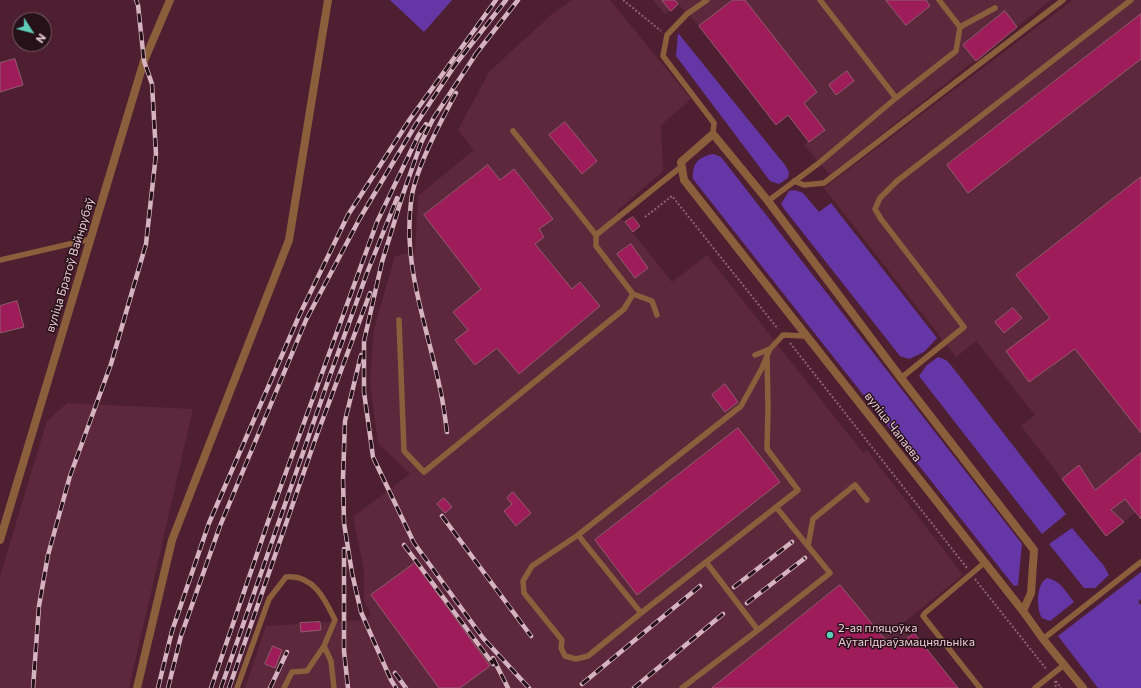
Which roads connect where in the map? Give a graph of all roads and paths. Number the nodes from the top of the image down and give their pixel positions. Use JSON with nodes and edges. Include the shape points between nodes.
{"nodes":[{"id":1,"x":170,"y":0,"type":"edge"},
{"id":2,"x":328,"y":0,"type":"edge"},
{"id":3,"x":622,"y":0,"type":"edge"},
{"id":4,"x":707,"y":0,"type":"edge"},
{"id":5,"x":820,"y":0,"type":"edge"},
{"id":6,"x":939,"y":0,"type":"edge"},
{"id":7,"x":1063,"y":0,"type":"edge"},
{"id":8,"x":1130,"y":0,"type":"edge"},
{"id":9,"x":995,"y":8,"type":"dead end"},
{"id":10,"x":960,"y":27,"type":"junction"},
{"id":11,"x":666,"y":35,"type":"junction"},
{"id":12,"x":896,"y":98,"type":"junction"},
{"id":13,"x":513,"y":131,"type":"dead end"},
{"id":14,"x":713,"y":134,"type":"junction"},
{"id":15,"x":682,"y":166,"type":"junction"},
{"id":16,"x":794,"y":181,"type":"junction"},
{"id":17,"x":768,"y":201,"type":"junction"},
{"id":18,"x":645,"y":217,"type":"dead end"},
{"id":19,"x":596,"y":235,"type":"junction"},
{"id":20,"x":90,"y":239,"type":"junction"},
{"id":21,"x":0,"y":260,"type":"edge"},
{"id":22,"x":633,"y":294,"type":"junction"},
{"id":23,"x":658,"y":314,"type":"dead end"},
{"id":24,"x":399,"y":320,"type":"dead end"},
{"id":25,"x":783,"y":334,"type":"junction"},
{"id":26,"x":805,"y":336,"type":"junction"},
{"id":27,"x":770,"y":349,"type":"junction"},
{"id":28,"x":755,"y":355,"type":"dead end"},
{"id":29,"x":767,"y":355,"type":"junction"},
{"id":30,"x":901,"y":378,"type":"junction"},
{"id":31,"x":867,"y":500,"type":"dead end"},
{"id":32,"x":776,"y":507,"type":"junction"},
{"id":33,"x":578,"y":534,"type":"junction"},
{"id":34,"x":0,"y":540,"type":"edge"},
{"id":35,"x":808,"y":546,"type":"junction"},
{"id":36,"x":706,"y":562,"type":"junction"},
{"id":37,"x":1141,"y":562,"type":"edge"},
{"id":38,"x":984,"y":563,"type":"junction"},
{"id":39,"x":972,"y":574,"type":"junction"},
{"id":40,"x":1023,"y":611,"type":"junction"},
{"id":41,"x":641,"y":613,"type":"junction"},
{"id":42,"x":758,"y":630,"type":"junction"},
{"id":43,"x":1043,"y":639,"type":"junction"},
{"id":44,"x":324,"y":646,"type":"junction"},
{"id":45,"x":1064,"y":665,"type":"junction"},
{"id":46,"x":1051,"y":675,"type":"junction"},
{"id":47,"x":137,"y":688,"type":"edge"},
{"id":48,"x":237,"y":688,"type":"edge"},
{"id":49,"x":284,"y":688,"type":"edge"},
{"id":50,"x":334,"y":688,"type":"edge"},
{"id":51,"x":682,"y":688,"type":"edge"},
{"id":52,"x":980,"y":688,"type":"edge"},
{"id":53,"x":1034,"y":688,"type":"edge"},
{"id":54,"x":1056,"y":688,"type":"edge"},
{"id":55,"x":1061,"y":688,"type":"edge"},
{"id":56,"x":1084,"y":688,"type":"edge"}],
"edges":[{"from":1,"to":20,"type":"street","name":"вуліца Братоў Вайнрубаў","via":[[144,61]]},
{"from":2,"to":47,"type":"street","via":[[289,240],[172,540]]},
{"from":3,"to":11,"type":"path"},
{"from":4,"to":11,"type":"lane","via":[[687,14]]},
{"from":5,"to":12,"type":"lane"},
{"from":6,"to":10,"type":"lane"},
{"from":7,"to":16,"type":"lane","via":[[824,183],[804,185]]},
{"from":8,"to":30,"type":"lane","via":[[897,181],[880,198],[875,209],[881,219],[964,327]]},
{"from":9,"to":10,"type":"lane"},
{"from":10,"to":12,"type":"lane","via":[[956,51]]},
{"from":11,"to":14,"type":"lane","via":[[663,56],[714,123]]},
{"from":12,"to":16,"type":"lane"},
{"from":13,"to":19,"type":"lane"},
{"from":14,"to":15,"type":"street","via":[[681,162]]},
{"from":14,"to":17,"type":"street"},
{"from":15,"to":19,"type":"lane"},
{"from":15,"to":26,"type":"street","name":"вуліца Чапаева","via":[[684,180]]},
{"from":16,"to":17,"type":"lane"},
{"from":17,"to":30,"type":"street"},
{"from":18,"to":25,"type":"path","via":[[672,196]]},
{"from":19,"to":22,"type":"lane","via":[[596,246]]},
{"from":20,"to":21,"type":"lane"},
{"from":20,"to":34,"type":"street","name":"вуліца Братоў Вайнрубаў"},
{"from":22,"to":23,"type":"lane","via":[[652,301]]},
{"from":22,"to":24,"type":"lane","via":[[624,309],[424,472],[404,451]]},
{"from":25,"to":26,"type":"lane"},
{"from":25,"to":27,"type":"lane"},
{"from":25,"to":39,"type":"path"},
{"from":26,"to":38,"type":"street","name":"вуліца Чапаева"},
{"from":27,"to":28,"type":"lane"},
{"from":27,"to":29,"type":"lane"},
{"from":29,"to":32,"type":"lane","via":[[767,449],[798,490]]},
{"from":29,"to":33,"type":"lane","via":[[740,406]]},
{"from":30,"to":40,"type":"street","via":[[1034,550],[1030,593]]},
{"from":31,"to":35,"type":"lane","via":[[856,485],[813,519]]},
{"from":32,"to":35,"type":"lane"},
{"from":32,"to":36,"type":"lane"},
{"from":33,"to":41,"type":"lane"},
{"from":33,"to":41,"type":"lane","via":[[532,566],[523,581],[524,593],[562,640],[561,648],[565,656],[576,659],[588,656]]},
{"from":35,"to":42,"type":"lane","via":[[830,573]]},
{"from":36,"to":41,"type":"lane"},
{"from":36,"to":42,"type":"lane"},
{"from":37,"to":43,"type":"lane"},
{"from":38,"to":39,"type":"lane"},
{"from":38,"to":40,"type":"street","name":"вуліца Чапаева"},
{"from":39,"to":46,"type":"path"},
{"from":39,"to":52,"type":"lane","via":[[923,616]]},
{"from":40,"to":43,"type":"street","name":"вуліца Чапаева"},
{"from":42,"to":51,"type":"lane"},
{"from":43,"to":45,"type":"street","name":"вуліца Чапаева"},
{"from":44,"to":48,"type":"lane","via":[[335,620],[327,602],[314,584],[294,576],[286,577],[268,599]]},
{"from":44,"to":49,"type":"lane","via":[[307,671],[292,672]]},
{"from":44,"to":50,"type":"lane","via":[[331,661]]},
{"from":45,"to":46,"type":"lane"},
{"from":45,"to":56,"type":"street","name":"вуліца Чапаева"},
{"from":46,"to":53,"type":"lane"},
{"from":54,"to":55,"type":"path","via":[[1055,680]]}]}
